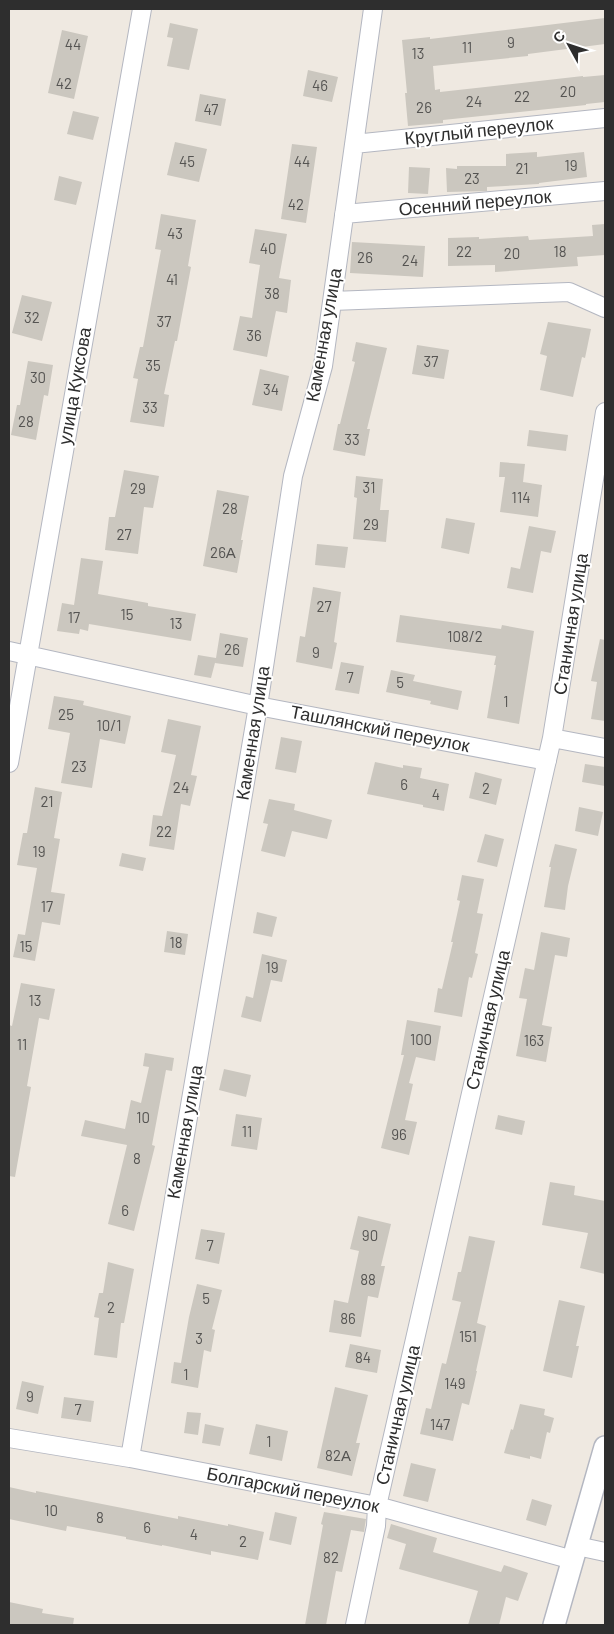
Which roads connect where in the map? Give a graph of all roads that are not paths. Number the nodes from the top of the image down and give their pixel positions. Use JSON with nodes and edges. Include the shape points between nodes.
{"nodes":[{"id":1,"x":142,"y":9,"type":"edge"},
{"id":2,"x":376,"y":9,"type":"edge"},
{"id":3,"x":605,"y":118,"type":"edge"},
{"id":4,"x":354,"y":144,"type":"junction"},
{"id":5,"x":605,"y":191,"type":"edge"},
{"id":6,"x":344,"y":214,"type":"junction"},
{"id":7,"x":332,"y":301,"type":"junction"},
{"id":8,"x":605,"y":308,"type":"edge"},
{"id":9,"x":605,"y":412,"type":"edge"},
{"id":10,"x":9,"y":651,"type":"edge"},
{"id":11,"x":28,"y":654,"type":"junction"},
{"id":12,"x":258,"y":706,"type":"junction"},
{"id":13,"x":552,"y":738,"type":"junction"},
{"id":14,"x":605,"y":748,"type":"edge"},
{"id":15,"x":547,"y":761,"type":"junction"},
{"id":16,"x":9,"y":763,"type":"edge"},
{"id":17,"x":9,"y":1438,"type":"edge"},
{"id":18,"x":605,"y":1447,"type":"edge"},
{"id":19,"x":130,"y":1458,"type":"junction"},
{"id":20,"x":377,"y":1506,"type":"junction"},
{"id":21,"x":605,"y":1552,"type":"edge"},
{"id":22,"x":575,"y":1553,"type":"junction"},
{"id":23,"x":355,"y":1625,"type":"edge"},
{"id":24,"x":554,"y":1625,"type":"edge"}],
"edges":[{"from":1,"to":11,"type":"street","name":"улица Куксова"},
{"from":2,"to":4,"type":"street","name":"Каменная улица"},
{"from":3,"to":4,"type":"street","name":"Круглый переулок"},
{"from":4,"to":6,"type":"street","name":"Каменная улица"},
{"from":5,"to":6,"type":"street","name":"Осенний переулок"},
{"from":6,"to":7,"type":"street","name":"Каменная улица"},
{"from":7,"to":8,"type":"street","via":[[569,292]]},
{"from":7,"to":12,"type":"street","name":"Каменная улица","via":[[323,366],[293,476]]},
{"from":9,"to":13,"type":"street","name":"Станичная улица"},
{"from":10,"to":11,"type":"street","name":"Ташлянский переулок"},
{"from":11,"to":12,"type":"street","name":"Ташлянский переулок"},
{"from":11,"to":16,"type":"street","name":"улица Куксова"},
{"from":12,"to":15,"type":"street","name":"Ташлянский переулок"},
{"from":12,"to":19,"type":"street","name":"Каменная улица"},
{"from":13,"to":14,"type":"street"},
{"from":13,"to":15,"type":"street","name":"Станичная улица"},
{"from":15,"to":20,"type":"street","name":"Станичная улица"},
{"from":17,"to":19,"type":"street","name":"Болгарский переулок"},
{"from":18,"to":22,"type":"street"},
{"from":19,"to":20,"type":"street","name":"Болгарский переулок"},
{"from":20,"to":22,"type":"street","name":"Болгарский переулок"},
{"from":20,"to":23,"type":"street","name":"Станичная улица","via":[[376,1526]]},
{"from":21,"to":22,"type":"street","name":"Болгарский переулок"},
{"from":22,"to":24,"type":"street"}]}
